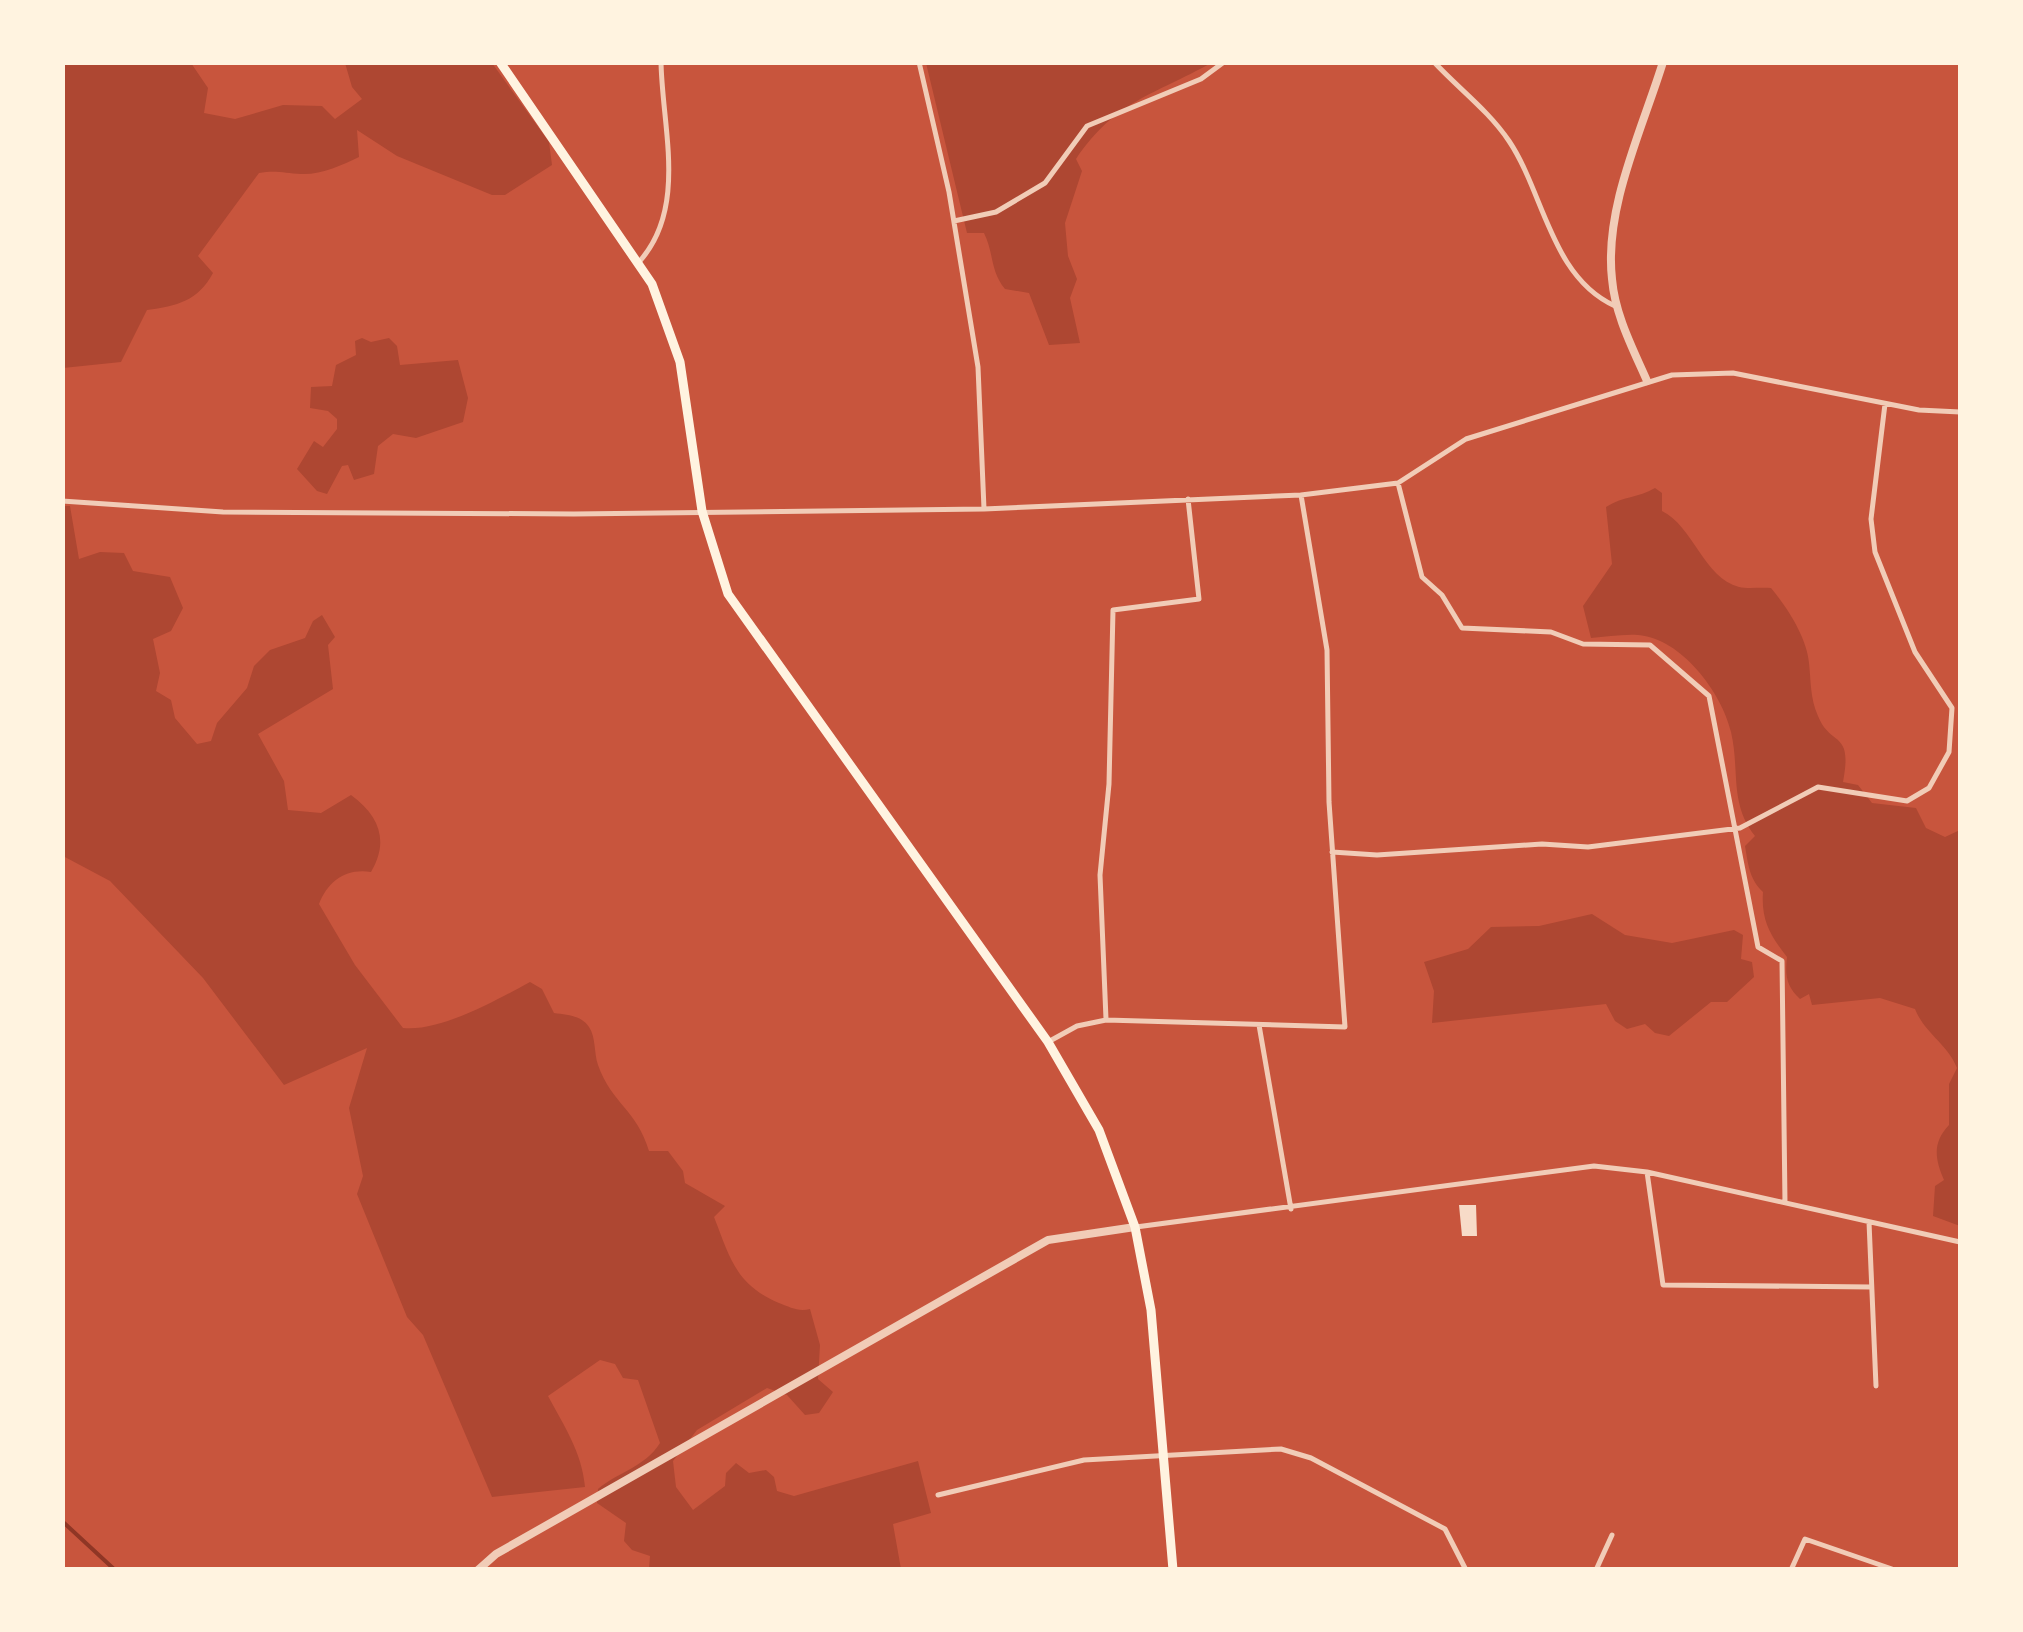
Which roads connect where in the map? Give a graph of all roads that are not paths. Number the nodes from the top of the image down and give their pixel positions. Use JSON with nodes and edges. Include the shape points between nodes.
{"nodes":[{"id":1,"x":500,"y":62,"type":"edge"},
{"id":2,"x":661,"y":62,"type":"edge"},
{"id":3,"x":919,"y":62,"type":"edge"},
{"id":4,"x":1224,"y":62,"type":"edge"},
{"id":5,"x":1434,"y":62,"type":"edge"},
{"id":6,"x":1663,"y":62,"type":"edge"},
{"id":7,"x":954,"y":221,"type":"junction"},
{"id":8,"x":639,"y":262,"type":"junction"},
{"id":9,"x":1618,"y":307,"type":"junction"},
{"id":10,"x":1647,"y":381,"type":"junction"},
{"id":11,"x":1885,"y":404,"type":"junction"},
{"id":12,"x":1960,"y":412,"type":"edge"},
{"id":13,"x":1398,"y":482,"type":"junction"},
{"id":14,"x":1301,"y":495,"type":"junction"},
{"id":15,"x":1188,"y":499,"type":"junction"},
{"id":16,"x":62,"y":501,"type":"edge"},
{"id":17,"x":984,"y":509,"type":"junction"},
{"id":18,"x":702,"y":511,"type":"junction"},
{"id":19,"x":1734,"y":826,"type":"junction"},
{"id":20,"x":1332,"y":852,"type":"junction"},
{"id":21,"x":1106,"y":1020,"type":"junction"},
{"id":22,"x":1259,"y":1025,"type":"junction"},
{"id":23,"x":1048,"y":1042,"type":"junction"},
{"id":24,"x":1647,"y":1172,"type":"junction"},
{"id":25,"x":1786,"y":1203,"type":"junction"},
{"id":26,"x":1291,"y":1210,"type":"junction"},
{"id":27,"x":1868,"y":1222,"type":"junction"},
{"id":28,"x":1136,"y":1226,"type":"junction"},
{"id":29,"x":1960,"y":1242,"type":"edge"},
{"id":30,"x":1872,"y":1287,"type":"junction"},
{"id":31,"x":1876,"y":1386,"type":"dead end"},
{"id":32,"x":1164,"y":1453,"type":"junction"},
{"id":33,"x":938,"y":1495,"type":"dead end"},
{"id":34,"x":1612,"y":1535,"type":"dead end"},
{"id":35,"x":1892,"y":1569,"type":"edge"},
{"id":36,"x":478,"y":1570,"type":"edge"},
{"id":37,"x":1173,"y":1570,"type":"edge"},
{"id":38,"x":1466,"y":1570,"type":"edge"},
{"id":39,"x":1596,"y":1570,"type":"edge"},
{"id":40,"x":1792,"y":1570,"type":"edge"}],
"edges":[{"from":1,"to":8,"type":"main road"},
{"from":2,"to":8,"type":"street","via":[[668,186],[652,248]]},
{"from":3,"to":7,"type":"street"},
{"from":4,"to":7,"type":"street","via":[[1201,79],[1087,126],[1045,183],[996,212]]},
{"from":5,"to":9,"type":"street","via":[[1508,139],[1567,258],[1598,298]]},
{"from":6,"to":9,"type":"street","via":[[1615,221],[1612,281]]},
{"from":7,"to":17,"type":"street","via":[[978,367]]},
{"from":8,"to":18,"type":"main road","via":[[680,362]]},
{"from":9,"to":10,"type":"street"},
{"from":10,"to":11,"type":"street","via":[[1720,372]]},
{"from":10,"to":13,"type":"street","via":[[1466,439]]},
{"from":11,"to":12,"type":"street"},
{"from":11,"to":19,"type":"street","via":[[1870,519],[1875,552],[1915,652],[1952,708],[1950,752],[1929,788],[1907,801],[1818,788]]},
{"from":13,"to":14,"type":"street"},
{"from":13,"to":19,"type":"street","via":[[1422,577],[1462,628],[1551,632],[1582,644],[1650,645],[1709,696]]},
{"from":14,"to":15,"type":"street"},
{"from":14,"to":20,"type":"street","via":[[1327,650]]},
{"from":15,"to":17,"type":"street"},
{"from":15,"to":21,"type":"street","via":[[1199,598],[1113,610],[1100,875]]},
{"from":16,"to":18,"type":"street","via":[[238,512]]},
{"from":17,"to":18,"type":"street"},
{"from":18,"to":23,"type":"main road","via":[[714,560],[736,606]]},
{"from":19,"to":20,"type":"street","via":[[1588,847]]},
{"from":19,"to":25,"type":"street","via":[[1758,947],[1782,961]]},
{"from":20,"to":22,"type":"street","via":[[1345,1028]]},
{"from":21,"to":22,"type":"street"},
{"from":21,"to":23,"type":"street"},
{"from":22,"to":26,"type":"street"},
{"from":23,"to":28,"type":"main road","via":[[1099,1130]]},
{"from":24,"to":25,"type":"street"},
{"from":24,"to":26,"type":"street","via":[[1594,1166]]},
{"from":24,"to":30,"type":"street","via":[[1663,1285]]},
{"from":25,"to":27,"type":"street"},
{"from":26,"to":28,"type":"street"},
{"from":27,"to":29,"type":"street"},
{"from":27,"to":30,"type":"street"},
{"from":28,"to":32,"type":"main road"},
{"from":28,"to":36,"type":"street","via":[[1048,1240]]},
{"from":30,"to":31,"type":"street"},
{"from":32,"to":33,"type":"street","via":[[1068,1463]]},
{"from":32,"to":37,"type":"main road"},
{"from":32,"to":38,"type":"street","via":[[1296,1452],[1445,1529]]},
{"from":34,"to":39,"type":"street"},
{"from":35,"to":40,"type":"street","via":[[1805,1540]]}]}
